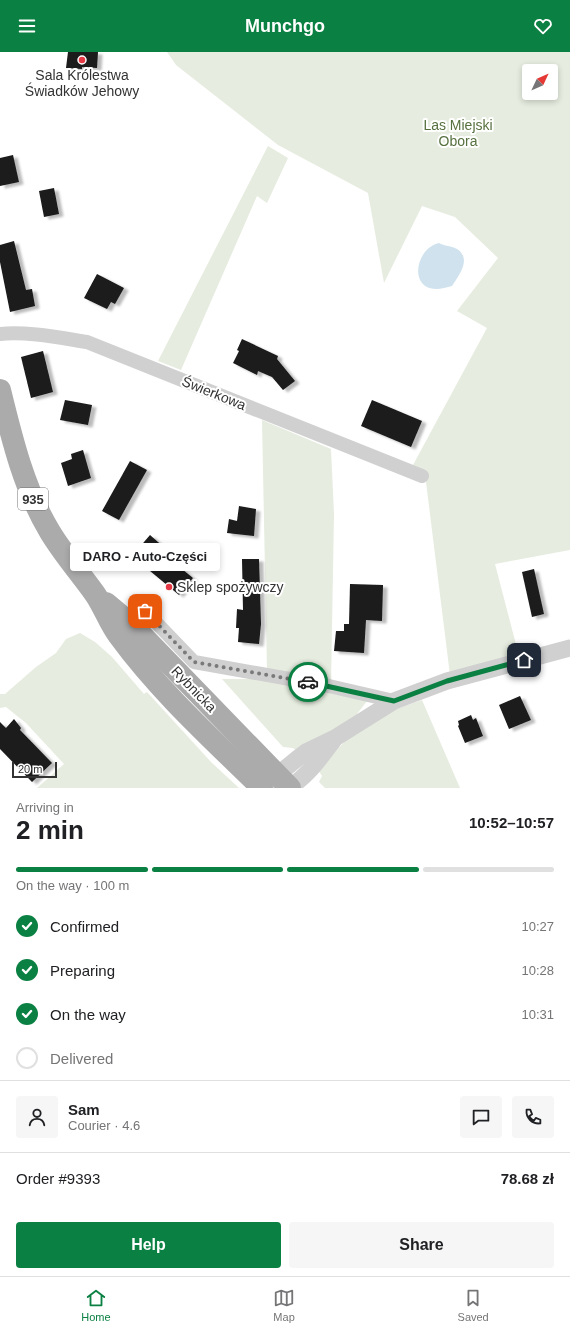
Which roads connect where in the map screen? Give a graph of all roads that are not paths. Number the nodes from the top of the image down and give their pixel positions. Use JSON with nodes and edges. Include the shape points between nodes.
{"nodes":[{"id":1,"x":0,"y":334,"type":"edge"},
{"id":2,"x":0,"y":390,"type":"edge"},
{"id":3,"x":422,"y":476,"type":"dead end"},
{"id":4,"x":124,"y":629,"type":"junction"},
{"id":5,"x":570,"y":648,"type":"edge"},
{"id":6,"x":394,"y":701,"type":"junction"},
{"id":7,"x":280,"y":786,"type":"edge"}],
"edges":[{"from":1,"to":3,"type":"street","name":"Świerkowa","via":[[87,342]]},
{"from":2,"to":4,"type":"main road","name":"Rybnicka","number":"935","via":[[19,462],[49,531],[65,556]]},
{"from":4,"to":6,"type":"street","via":[[145,611],[194,662],[329,686]]},
{"from":4,"to":7,"type":"main road","name":"Rybnicka","number":"935","via":[[152,678],[202,729]]},
{"from":5,"to":6,"type":"street","via":[[447,681]]},
{"from":6,"to":7,"type":"street","via":[[335,738],[298,782]]}]}
